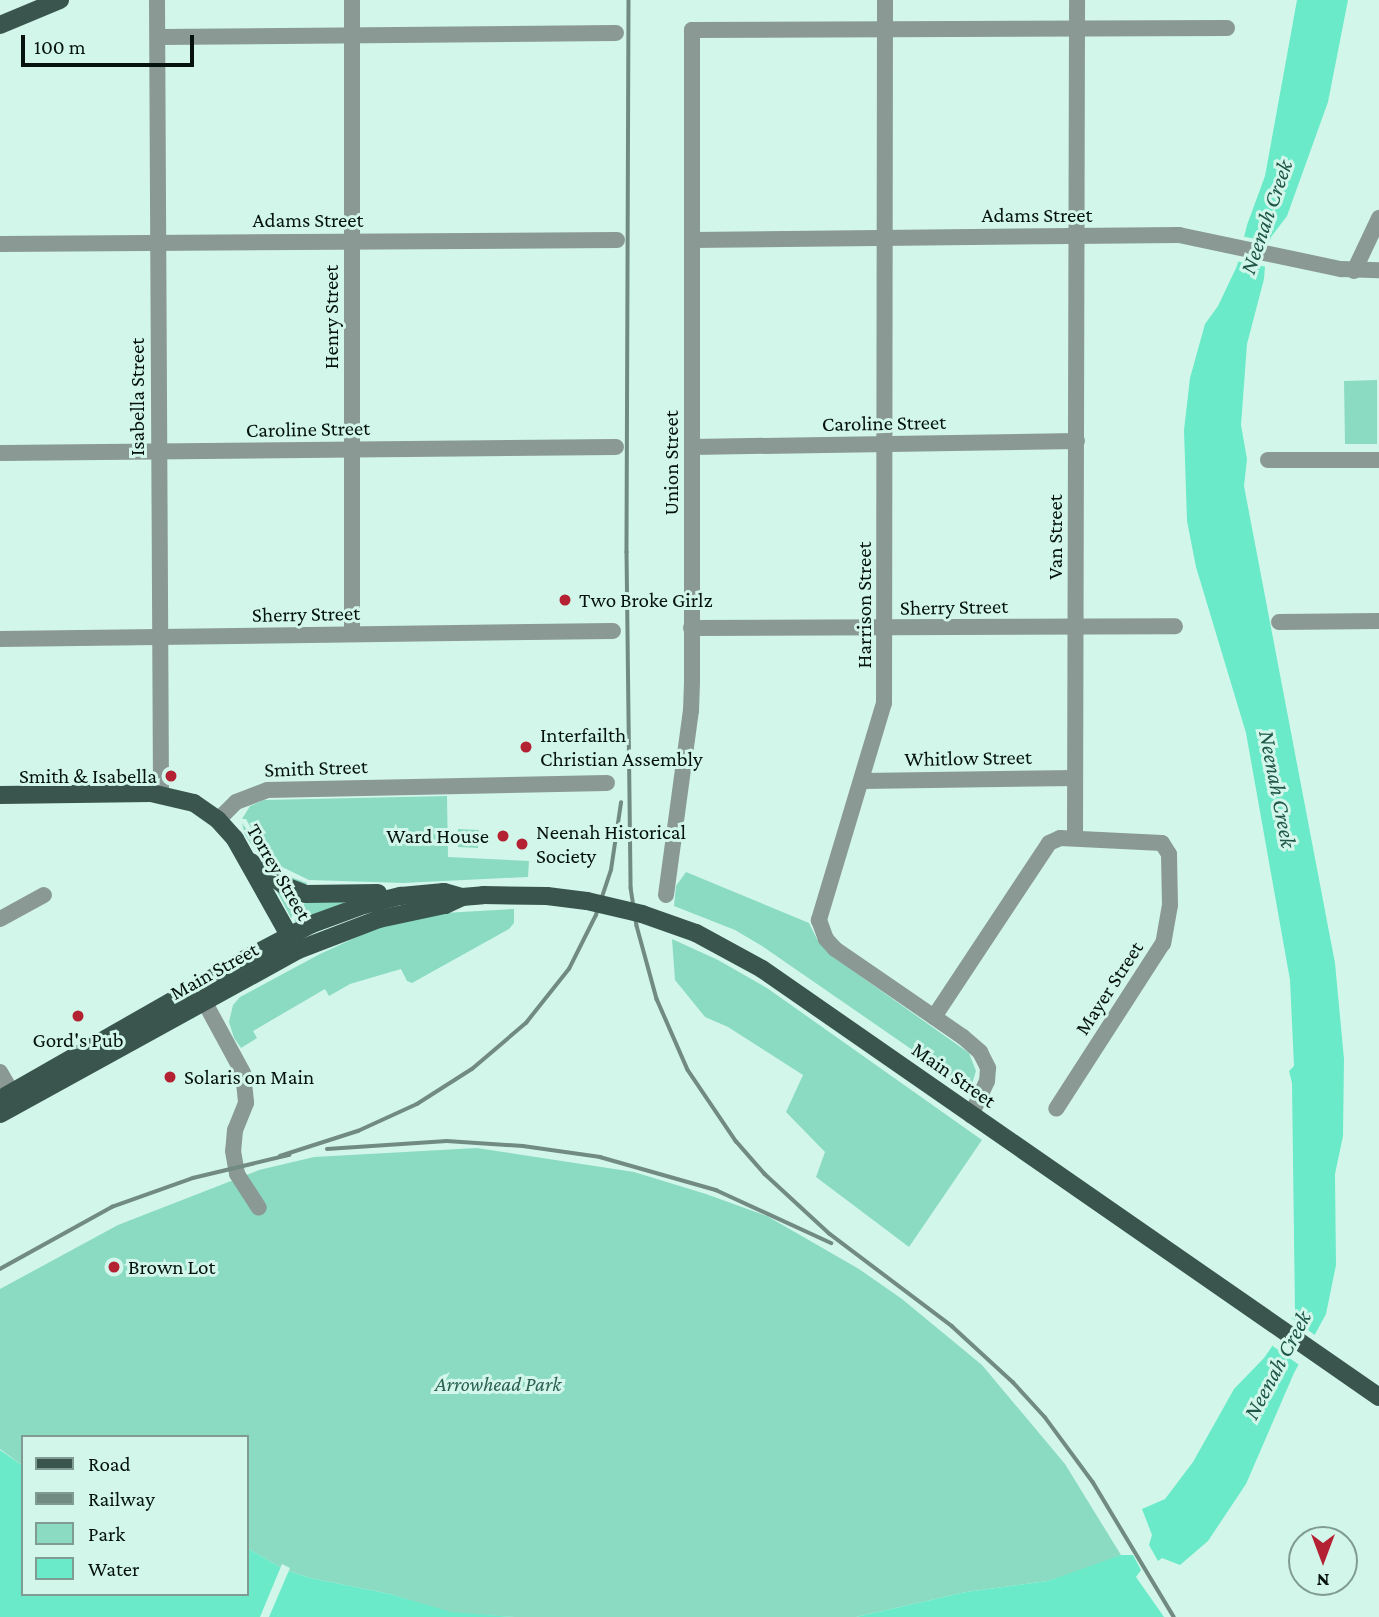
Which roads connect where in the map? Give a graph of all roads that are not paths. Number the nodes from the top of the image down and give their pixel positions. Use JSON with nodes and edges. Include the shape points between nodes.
{"nodes":[{"id":1,"x":60,"y":0,"type":"edge"},
{"id":2,"x":157,"y":0,"type":"edge"},
{"id":3,"x":352,"y":0,"type":"edge"},
{"id":4,"x":885,"y":0,"type":"edge"},
{"id":5,"x":1077,"y":0,"type":"edge"},
{"id":6,"x":0,"y":26,"type":"edge"},
{"id":7,"x":1227,"y":28,"type":"dead end"},
{"id":8,"x":1077,"y":29,"type":"junction"},
{"id":9,"x":885,"y":30,"type":"junction"},
{"id":10,"x":616,"y":33,"type":"dead end"},
{"id":11,"x":353,"y":36,"type":"junction"},
{"id":12,"x":158,"y":37,"type":"junction"},
{"id":13,"x":1379,"y":218,"type":"edge"},
{"id":14,"x":1077,"y":235,"type":"junction"},
{"id":15,"x":885,"y":237,"type":"junction"},
{"id":16,"x":617,"y":240,"type":"dead end"},
{"id":17,"x":692,"y":240,"type":"junction"},
{"id":18,"x":352,"y":241,"type":"junction"},
{"id":19,"x":158,"y":243,"type":"junction"},
{"id":20,"x":0,"y":244,"type":"edge"},
{"id":21,"x":1379,"y":270,"type":"edge"},
{"id":22,"x":1354,"y":271,"type":"junction"},
{"id":23,"x":1077,"y":442,"type":"junction"},
{"id":24,"x":885,"y":444,"type":"junction"},
{"id":25,"x":616,"y":447,"type":"dead end"},
{"id":26,"x":692,"y":447,"type":"junction"},
{"id":27,"x":352,"y":449,"type":"junction"},
{"id":28,"x":159,"y":451,"type":"junction"},
{"id":29,"x":0,"y":453,"type":"edge"},
{"id":30,"x":1268,"y":460,"type":"dead end"},
{"id":31,"x":1379,"y":460,"type":"edge"},
{"id":32,"x":1379,"y":621,"type":"edge"},
{"id":33,"x":1279,"y":622,"type":"dead end"},
{"id":34,"x":1175,"y":626,"type":"dead end"},
{"id":35,"x":1076,"y":627,"type":"junction"},
{"id":36,"x":691,"y":628,"type":"junction"},
{"id":37,"x":885,"y":628,"type":"junction"},
{"id":38,"x":612,"y":631,"type":"dead end"},
{"id":39,"x":352,"y":634,"type":"junction"},
{"id":40,"x":159,"y":637,"type":"junction"},
{"id":41,"x":0,"y":639,"type":"edge"},
{"id":42,"x":1075,"y":778,"type":"junction"},
{"id":43,"x":862,"y":781,"type":"junction"},
{"id":44,"x":607,"y":783,"type":"dead end"},
{"id":45,"x":161,"y":793,"type":"junction"},
{"id":46,"x":0,"y":795,"type":"edge"},
{"id":47,"x":218,"y":820,"type":"junction"},
{"id":48,"x":1075,"y":838,"type":"junction"},
{"id":49,"x":246,"y":858,"type":"junction"},
{"id":50,"x":44,"y":895,"type":"dead end"},
{"id":51,"x":666,"y":895,"type":"dead end"},
{"id":52,"x":401,"y":896,"type":"junction"},
{"id":53,"x":462,"y":897,"type":"junction"},
{"id":54,"x":0,"y":919,"type":"edge"},
{"id":55,"x":293,"y":943,"type":"junction"},
{"id":56,"x":201,"y":995,"type":"junction"},
{"id":57,"x":934,"y":1017,"type":"junction"},
{"id":58,"x":0,"y":1072,"type":"edge"},
{"id":59,"x":10,"y":1098,"type":"edge"},
{"id":60,"x":1056,"y":1109,"type":"dead end"},
{"id":61,"x":0,"y":1114,"type":"edge"},
{"id":62,"x":971,"y":1115,"type":"junction"},
{"id":63,"x":259,"y":1208,"type":"dead end"},
{"id":64,"x":1379,"y":1397,"type":"edge"}],
"edges":[{"from":1,"to":6,"type":"main road"},
{"from":2,"to":12,"type":"street","name":"Isabella Street"},
{"from":3,"to":11,"type":"street","name":"Henry Street"},
{"from":4,"to":9,"type":"street","name":"Harrison Street"},
{"from":5,"to":8,"type":"street","name":"Van Street"},
{"from":7,"to":8,"type":"street"},
{"from":8,"to":9,"type":"street"},
{"from":8,"to":14,"type":"street","name":"Van Street"},
{"from":9,"to":15,"type":"street","name":"Harrison Street"},
{"from":9,"to":17,"type":"street","name":"Union Street","via":[[692,30]]},
{"from":10,"to":11,"type":"street"},
{"from":11,"to":12,"type":"street"},
{"from":11,"to":18,"type":"street","name":"Henry Street"},
{"from":12,"to":19,"type":"street","name":"Isabella Street"},
{"from":13,"to":22,"type":"street"},
{"from":14,"to":15,"type":"street","name":"Adams Street"},
{"from":14,"to":22,"type":"street","name":"Adams Street","via":[[1179,235]]},
{"from":14,"to":23,"type":"street","name":"Van Street"},
{"from":15,"to":17,"type":"street","name":"Adams Street"},
{"from":15,"to":24,"type":"street","name":"Harrison Street"},
{"from":16,"to":18,"type":"street","name":"Adams Street"},
{"from":17,"to":26,"type":"street","name":"Union Street"},
{"from":18,"to":19,"type":"street","name":"Adams Street"},
{"from":18,"to":27,"type":"street","name":"Henry Street"},
{"from":19,"to":20,"type":"street","name":"Adams Street"},
{"from":19,"to":28,"type":"street","name":"Isabella Street"},
{"from":21,"to":22,"type":"street","name":"Adams Street"},
{"from":23,"to":24,"type":"street","name":"Caroline Street"},
{"from":23,"to":35,"type":"street","name":"Van Street"},
{"from":24,"to":26,"type":"street","name":"Caroline Street"},
{"from":24,"to":37,"type":"street","name":"Harrison Street"},
{"from":25,"to":27,"type":"street","name":"Caroline Street"},
{"from":26,"to":36,"type":"street","name":"Union Street"},
{"from":27,"to":28,"type":"street","name":"Caroline Street"},
{"from":27,"to":39,"type":"street","name":"Henry Street"},
{"from":28,"to":29,"type":"street","name":"Caroline Street"},
{"from":28,"to":40,"type":"street","name":"Isabella Street"},
{"from":30,"to":31,"type":"street"},
{"from":32,"to":33,"type":"street"},
{"from":34,"to":35,"type":"street","name":"Sherry Street"},
{"from":35,"to":37,"type":"street","name":"Sherry Street"},
{"from":35,"to":42,"type":"street","name":"Van Street"},
{"from":36,"to":37,"type":"street","name":"Sherry Street"},
{"from":36,"to":51,"type":"street","name":"Union Street","via":[[691,711]]},
{"from":37,"to":43,"type":"street","name":"Harrison Street","via":[[884,703]]},
{"from":38,"to":39,"type":"street","name":"Sherry Street"},
{"from":39,"to":40,"type":"street","name":"Sherry Street"},
{"from":40,"to":41,"type":"street","name":"Sherry Street"},
{"from":40,"to":45,"type":"street","name":"Isabella Street"},
{"from":42,"to":43,"type":"street","name":"Whitlow Street"},
{"from":42,"to":48,"type":"street","name":"Van Street"},
{"from":43,"to":57,"type":"street","name":"Harrison Street","via":[[820,912],[821,929],[835,948]]},
{"from":44,"to":47,"type":"street","name":"Smith Street","via":[[267,790],[236,802]]},
{"from":45,"to":46,"type":"main road"},
{"from":45,"to":47,"type":"main road","via":[[194,803]]},
{"from":47,"to":49,"type":"main road","name":"Torrey Street"},
{"from":48,"to":57,"type":"street","via":[[1049,843]]},
{"from":48,"to":60,"type":"street","name":"Mayer Street","via":[[1160,842],[1169,854],[1170,905],[1163,943]]},
{"from":49,"to":52,"type":"main road","via":[[285,886],[306,894]]},
{"from":49,"to":55,"type":"main road","name":"Torrey Street"},
{"from":50,"to":54,"type":"street"},
{"from":52,"to":53,"type":"main road","name":"Main Street","via":[[444,892]]},
{"from":52,"to":55,"type":"main road","name":"Main Street","via":[[340,913]]},
{"from":53,"to":55,"type":"main road","name":"Main Street"},
{"from":53,"to":62,"type":"main road","name":"Main Street","bridge":true,"via":[[547,896],[587,901],[696,933],[762,969]]},
{"from":55,"to":56,"type":"main road","name":"Main Street"},
{"from":56,"to":59,"type":"main road","name":"Main Street"},
{"from":56,"to":63,"type":"street","via":[[243,1073],[246,1102],[234,1130],[233,1151],[237,1174]]},
{"from":57,"to":62,"type":"street","name":"Harrison Street","via":[[975,1046],[985,1060],[987,1081]]},
{"from":58,"to":59,"type":"street"},
{"from":59,"to":61,"type":"main road","name":"Main Street"},
{"from":62,"to":64,"type":"main road","name":"Main Street"}]}
